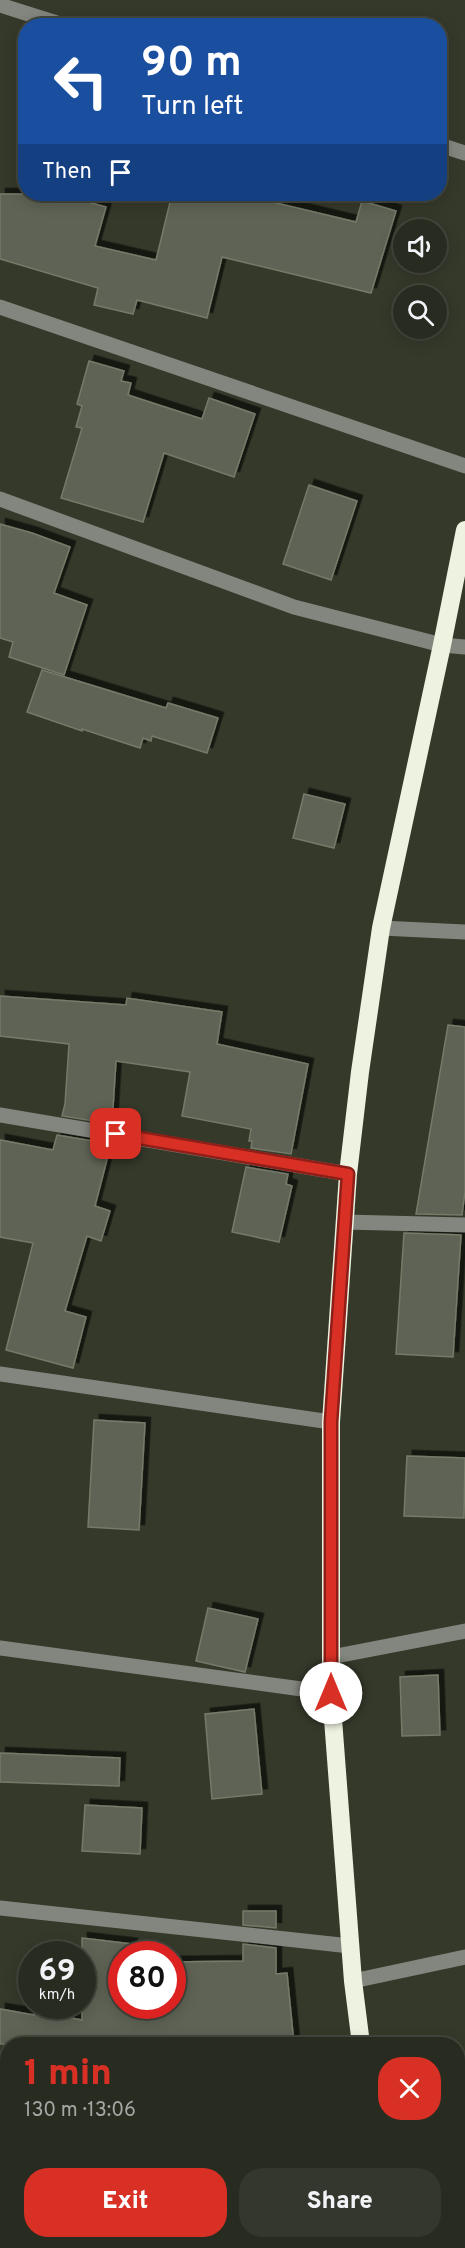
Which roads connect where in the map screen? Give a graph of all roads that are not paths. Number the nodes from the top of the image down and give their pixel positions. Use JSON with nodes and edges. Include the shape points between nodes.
{"nodes":[{"id":1,"x":0,"y":5,"type":"edge"},
{"id":2,"x":41,"y":18,"type":"edge"},
{"id":3,"x":447,"y":147,"type":"edge"},
{"id":4,"x":465,"y":153,"type":"edge"},
{"id":5,"x":0,"y":307,"type":"edge"},
{"id":6,"x":465,"y":466,"type":"edge"},
{"id":7,"x":0,"y":499,"type":"edge"},
{"id":8,"x":465,"y":530,"type":"edge"},
{"id":9,"x":442,"y":645,"type":"junction"},
{"id":10,"x":465,"y":647,"type":"edge"},
{"id":11,"x":381,"y":928,"type":"junction"},
{"id":12,"x":465,"y":932,"type":"edge"},
{"id":13,"x":0,"y":1115,"type":"edge"},
{"id":14,"x":348,"y":1174,"type":"junction"},
{"id":15,"x":345,"y":1222,"type":"junction"},
{"id":16,"x":465,"y":1225,"type":"edge"},
{"id":17,"x":0,"y":1374,"type":"edge"},
{"id":18,"x":331,"y":1422,"type":"junction"},
{"id":19,"x":465,"y":1631,"type":"edge"},
{"id":20,"x":0,"y":1648,"type":"edge"},
{"id":21,"x":331,"y":1657,"type":"junction"},
{"id":22,"x":331,"y":1693,"type":"junction"},
{"id":23,"x":0,"y":1908,"type":"edge"},
{"id":24,"x":350,"y":1946,"type":"junction"},
{"id":25,"x":465,"y":1957,"type":"edge"},
{"id":26,"x":352,"y":1981,"type":"junction"},
{"id":27,"x":360,"y":2037,"type":"edge"}],
"edges":[{"from":1,"to":2,"type":"street"},
{"from":3,"to":4,"type":"street"},
{"from":5,"to":6,"type":"street"},
{"from":7,"to":9,"type":"street","via":[[294,607]]},
{"from":8,"to":9,"type":"highway"},
{"from":9,"to":10,"type":"street"},
{"from":9,"to":11,"type":"highway"},
{"from":11,"to":12,"type":"street"},
{"from":11,"to":14,"type":"highway"},
{"from":13,"to":14,"type":"street"},
{"from":14,"to":15,"type":"highway"},
{"from":15,"to":16,"type":"street"},
{"from":15,"to":18,"type":"highway"},
{"from":17,"to":18,"type":"street"},
{"from":18,"to":21,"type":"highway"},
{"from":19,"to":21,"type":"street"},
{"from":20,"to":22,"type":"street"},
{"from":21,"to":22,"type":"highway"},
{"from":22,"to":24,"type":"highway"},
{"from":23,"to":24,"type":"street"},
{"from":24,"to":26,"type":"highway"},
{"from":25,"to":26,"type":"street"},
{"from":26,"to":27,"type":"highway"}]}
